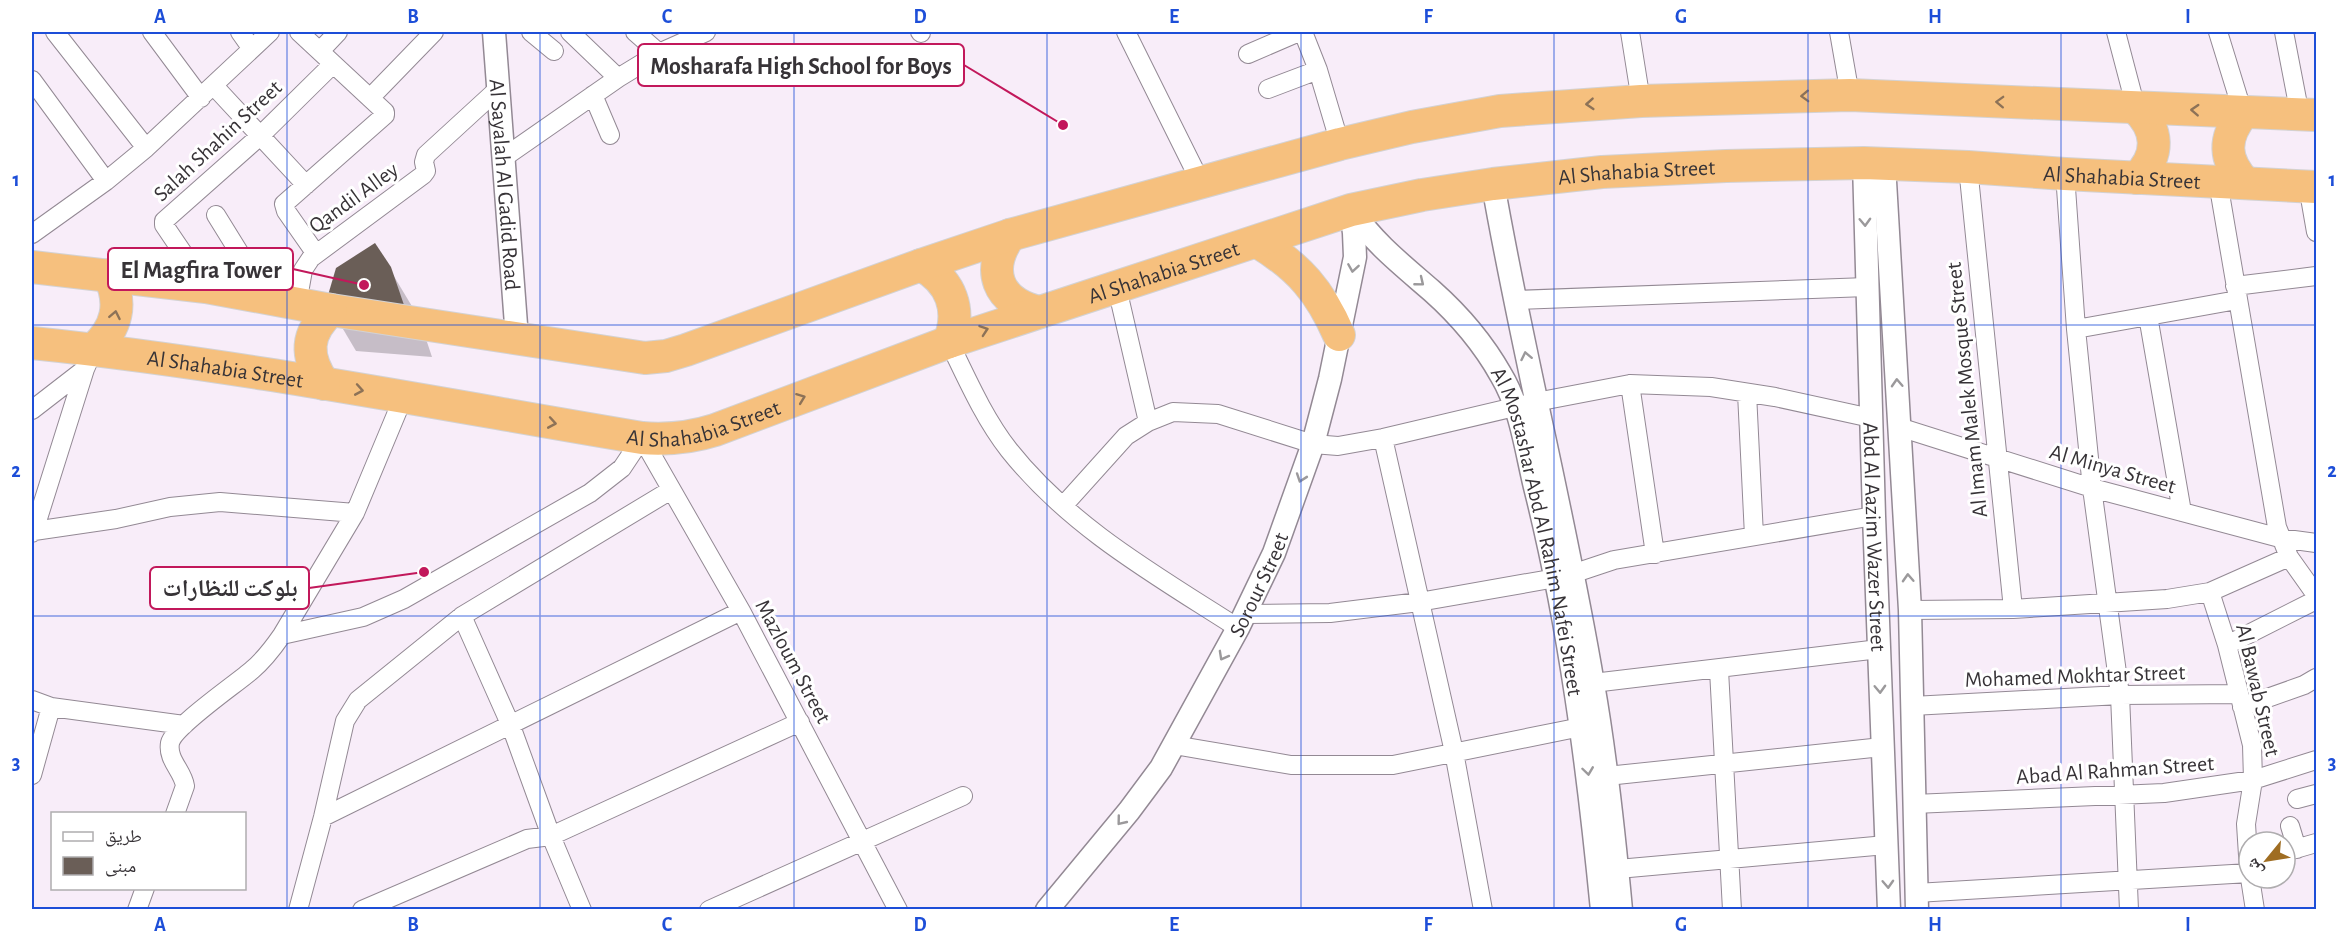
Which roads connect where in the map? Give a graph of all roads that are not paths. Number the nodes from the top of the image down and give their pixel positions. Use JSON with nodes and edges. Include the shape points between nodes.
{"nodes":[{"id":1,"x":55,"y":32,"type":"edge"},
{"id":2,"x":152,"y":32,"type":"edge"},
{"id":3,"x":240,"y":32,"type":"edge"},
{"id":4,"x":270,"y":32,"type":"edge"},
{"id":5,"x":299,"y":32,"type":"edge"},
{"id":6,"x":338,"y":32,"type":"edge"},
{"id":7,"x":434,"y":32,"type":"edge"},
{"id":8,"x":531,"y":32,"type":"edge"},
{"id":9,"x":570,"y":32,"type":"edge"},
{"id":10,"x":635,"y":32,"type":"edge"},
{"id":11,"x":706,"y":32,"type":"edge"},
{"id":12,"x":1126,"y":32,"type":"edge"},
{"id":13,"x":1301,"y":32,"type":"edge"},
{"id":14,"x":1630,"y":32,"type":"edge"},
{"id":15,"x":1839,"y":32,"type":"edge"},
{"id":16,"x":2116,"y":32,"type":"edge"},
{"id":17,"x":2218,"y":32,"type":"edge"},
{"id":18,"x":2284,"y":32,"type":"edge"},
{"id":19,"x":495,"y":33,"type":"edge"},
{"id":20,"x":252,"y":49,"type":"junction"},
{"id":21,"x":320,"y":51,"type":"junction"},
{"id":22,"x":554,"y":51,"type":"dead end"},
{"id":23,"x":659,"y":53,"type":"junction"},
{"id":24,"x":1248,"y":54,"type":"dead end"},
{"id":25,"x":333,"y":64,"type":"junction"},
{"id":26,"x":1318,"y":70,"type":"junction"},
{"id":27,"x":618,"y":78,"type":"junction"},
{"id":28,"x":32,"y":80,"type":"edge"},
{"id":29,"x":498,"y":89,"type":"junction"},
{"id":30,"x":1268,"y":89,"type":"dead end"},
{"id":31,"x":207,"y":92,"type":"junction"},
{"id":32,"x":1850,"y":95,"type":"junction"},
{"id":33,"x":593,"y":96,"type":"junction"},
{"id":34,"x":370,"y":98,"type":"junction"},
{"id":35,"x":1641,"y":101,"type":"junction"},
{"id":36,"x":2136,"y":108,"type":"junction"},
{"id":37,"x":2243,"y":113,"type":"junction"},
{"id":38,"x":2308,"y":115,"type":"edge"},
{"id":39,"x":610,"y":135,"type":"dead end"},
{"id":40,"x":260,"y":136,"type":"junction"},
{"id":41,"x":1340,"y":144,"type":"junction"},
{"id":42,"x":146,"y":148,"type":"junction"},
{"id":43,"x":503,"y":158,"type":"junction"},
{"id":44,"x":1874,"y":164,"type":"junction"},
{"id":45,"x":1968,"y":167,"type":"junction"},
{"id":46,"x":2065,"y":174,"type":"junction"},
{"id":47,"x":2138,"y":178,"type":"junction"},
{"id":48,"x":106,"y":181,"type":"junction"},
{"id":49,"x":2231,"y":182,"type":"junction"},
{"id":50,"x":1201,"y":183,"type":"junction"},
{"id":51,"x":1493,"y":184,"type":"junction"},
{"id":52,"x":306,"y":185,"type":"junction"},
{"id":53,"x":2312,"y":186,"type":"edge"},
{"id":54,"x":1351,"y":210,"type":"junction"},
{"id":55,"x":216,"y":215,"type":"dead end"},
{"id":56,"x":2316,"y":232,"type":"edge"},
{"id":57,"x":32,"y":234,"type":"edge"},
{"id":58,"x":1010,"y":235,"type":"junction"},
{"id":59,"x":1258,"y":242,"type":"junction"},
{"id":60,"x":316,"y":254,"type":"junction"},
{"id":61,"x":921,"y":265,"type":"junction"},
{"id":62,"x":32,"y":267,"type":"edge"},
{"id":63,"x":109,"y":275,"type":"junction"},
{"id":64,"x":2316,"y":276,"type":"edge"},
{"id":65,"x":206,"y":287,"type":"junction"},
{"id":66,"x":1867,"y":287,"type":"junction"},
{"id":67,"x":1117,"y":288,"type":"junction"},
{"id":68,"x":2236,"y":293,"type":"junction"},
{"id":69,"x":1514,"y":300,"type":"junction"},
{"id":70,"x":283,"y":301,"type":"junction"},
{"id":71,"x":331,"y":310,"type":"junction"},
{"id":72,"x":1038,"y":312,"type":"junction"},
{"id":73,"x":2148,"y":316,"type":"junction"},
{"id":74,"x":2076,"y":328,"type":"junction"},
{"id":75,"x":1338,"y":335,"type":"junction"},
{"id":76,"x":517,"y":338,"type":"junction"},
{"id":77,"x":949,"y":342,"type":"junction"},
{"id":78,"x":32,"y":343,"type":"edge"},
{"id":79,"x":90,"y":359,"type":"junction"},
{"id":80,"x":324,"y":384,"type":"junction"},
{"id":81,"x":1630,"y":384,"type":"junction"},
{"id":82,"x":1747,"y":393,"type":"junction"},
{"id":83,"x":403,"y":398,"type":"junction"},
{"id":84,"x":1526,"y":404,"type":"junction"},
{"id":85,"x":32,"y":410,"type":"edge"},
{"id":86,"x":1871,"y":418,"type":"junction"},
{"id":87,"x":1148,"y":422,"type":"junction"},
{"id":88,"x":1899,"y":427,"type":"junction"},
{"id":89,"x":642,"y":438,"type":"junction"},
{"id":90,"x":1383,"y":438,"type":"junction"},
{"id":91,"x":1313,"y":444,"type":"junction"},
{"id":92,"x":1997,"y":458,"type":"junction"},
{"id":93,"x":2092,"y":488,"type":"junction"},
{"id":94,"x":671,"y":490,"type":"junction"},
{"id":95,"x":1063,"y":507,"type":"junction"},
{"id":96,"x":2182,"y":512,"type":"junction"},
{"id":97,"x":355,"y":513,"type":"junction"},
{"id":98,"x":1874,"y":516,"type":"junction"},
{"id":99,"x":33,"y":532,"type":"edge"},
{"id":100,"x":1754,"y":536,"type":"junction"},
{"id":101,"x":2280,"y":538,"type":"junction"},
{"id":102,"x":2316,"y":543,"type":"edge"},
{"id":103,"x":1655,"y":554,"type":"junction"},
{"id":104,"x":2289,"y":557,"type":"junction"},
{"id":105,"x":1564,"y":576,"type":"junction"},
{"id":106,"x":2210,"y":592,"type":"junction"},
{"id":107,"x":2316,"y":595,"type":"edge"},
{"id":108,"x":2316,"y":600,"type":"edge"},
{"id":109,"x":1419,"y":602,"type":"junction"},
{"id":110,"x":2109,"y":604,"type":"junction"},
{"id":111,"x":2013,"y":609,"type":"junction"},
{"id":112,"x":1910,"y":610,"type":"junction"},
{"id":113,"x":741,"y":611,"type":"junction"},
{"id":114,"x":462,"y":616,"type":"junction"},
{"id":115,"x":1242,"y":621,"type":"junction"},
{"id":116,"x":282,"y":635,"type":"junction"},
{"id":117,"x":2227,"y":645,"type":"junction"},
{"id":118,"x":1879,"y":649,"type":"junction"},
{"id":119,"x":1719,"y":670,"type":"junction"},
{"id":120,"x":2316,"y":678,"type":"edge"},
{"id":121,"x":1593,"y":683,"type":"junction"},
{"id":122,"x":2120,"y":695,"type":"junction"},
{"id":123,"x":32,"y":700,"type":"edge"},
{"id":124,"x":2241,"y":700,"type":"junction"},
{"id":125,"x":1912,"y":706,"type":"junction"},
{"id":126,"x":51,"y":707,"type":"junction"},
{"id":127,"x":800,"y":722,"type":"junction"},
{"id":128,"x":184,"y":725,"type":"junction"},
{"id":129,"x":511,"y":726,"type":"junction"},
{"id":130,"x":1581,"y":727,"type":"junction"},
{"id":131,"x":1174,"y":745,"type":"junction"},
{"id":132,"x":1882,"y":747,"type":"junction"},
{"id":133,"x":1454,"y":752,"type":"junction"},
{"id":134,"x":2316,"y":760,"type":"edge"},
{"id":135,"x":1724,"y":765,"type":"junction"},
{"id":136,"x":32,"y":775,"type":"edge"},
{"id":137,"x":1607,"y":776,"type":"junction"},
{"id":138,"x":1883,"y":778,"type":"junction"},
{"id":139,"x":2253,"y":780,"type":"junction"},
{"id":140,"x":1914,"y":781,"type":"junction"},
{"id":141,"x":2316,"y":794,"type":"edge"},
{"id":142,"x":963,"y":796,"type":"dead end"},
{"id":143,"x":2126,"y":796,"type":"junction"},
{"id":144,"x":2297,"y":799,"type":"dead end"},
{"id":145,"x":175,"y":812,"type":"edge"},
{"id":146,"x":1915,"y":815,"type":"junction"},
{"id":147,"x":322,"y":817,"type":"junction"},
{"id":148,"x":2290,"y":826,"type":"dead end"},
{"id":149,"x":2246,"y":830,"type":"edge"},
{"id":150,"x":2290,"y":830,"type":"edge"},
{"id":151,"x":551,"y":836,"type":"junction"},
{"id":152,"x":1885,"y":836,"type":"junction"},
{"id":153,"x":861,"y":842,"type":"junction"},
{"id":154,"x":2316,"y":846,"type":"edge"},
{"id":155,"x":2297,"y":849,"type":"edge"},
{"id":156,"x":1729,"y":858,"type":"junction"},
{"id":157,"x":1617,"y":869,"type":"junction"},
{"id":158,"x":2237,"y":871,"type":"edge"},
{"id":159,"x":2128,"y":881,"type":"junction"},
{"id":160,"x":144,"y":890,"type":"edge"},
{"id":161,"x":2252,"y":890,"type":"edge"},
{"id":162,"x":1916,"y":901,"type":"edge"},
{"id":163,"x":137,"y":909,"type":"edge"},
{"id":164,"x":298,"y":909,"type":"edge"},
{"id":165,"x":362,"y":909,"type":"edge"},
{"id":166,"x":582,"y":909,"type":"edge"},
{"id":167,"x":709,"y":909,"type":"edge"},
{"id":168,"x":898,"y":909,"type":"edge"},
{"id":169,"x":1047,"y":909,"type":"edge"},
{"id":170,"x":1483,"y":909,"type":"edge"},
{"id":171,"x":1602,"y":909,"type":"edge"},
{"id":172,"x":1621,"y":909,"type":"edge"},
{"id":173,"x":1732,"y":909,"type":"edge"},
{"id":174,"x":1889,"y":909,"type":"edge"},
{"id":175,"x":2129,"y":909,"type":"edge"},
{"id":176,"x":2254,"y":909,"type":"edge"}],
"edges":[{"from":1,"to":42,"type":"street"},
{"from":2,"to":31,"type":"street"},
{"from":3,"to":20,"type":"street"},
{"from":4,"to":20,"type":"street"},
{"from":5,"to":21,"type":"street"},
{"from":6,"to":21,"type":"street"},
{"from":7,"to":34,"type":"street"},
{"from":8,"to":22,"type":"street"},
{"from":9,"to":27,"type":"street"},
{"from":10,"to":23,"type":"street"},
{"from":11,"to":23,"type":"street"},
{"from":12,"to":50,"type":"street"},
{"from":13,"to":24,"type":"street"},
{"from":13,"to":26,"type":"street"},
{"from":14,"to":35,"type":"street"},
{"from":15,"to":32,"type":"street"},
{"from":16,"to":36,"type":"street"},
{"from":17,"to":37,"type":"street"},
{"from":18,"to":38,"type":"street"},
{"from":19,"to":29,"type":"street","name":"Al Sayalah Al Gadid Road"},
{"from":20,"to":31,"type":"street"},
{"from":21,"to":25,"type":"street"},
{"from":23,"to":27,"type":"street"},
{"from":25,"to":34,"type":"street"},
{"from":25,"to":40,"type":"street","name":"Salah Shahin Street"},
{"from":26,"to":30,"type":"street"},
{"from":26,"to":41,"type":"street"},
{"from":27,"to":33,"type":"street"},
{"from":28,"to":48,"type":"street"},
{"from":29,"to":43,"type":"street","name":"Al Sayalah Al Gadid Road"},
{"from":29,"to":60,"type":"street","name":"Qandil Alley","via":[[426,155],[423,175]]},
{"from":31,"to":40,"type":"street"},
{"from":31,"to":42,"type":"street"},
{"from":32,"to":35,"type":"highway","one_way":true},
{"from":36,"to":32,"type":"highway","one_way":true},
{"from":33,"to":39,"type":"street"},
{"from":33,"to":43,"type":"street"},
{"from":34,"to":52,"type":"street","via":[[385,112],[383,117]]},
{"from":35,"to":41,"type":"highway","one_way":true,"via":[[1500,111]]},
{"from":37,"to":36,"type":"highway","one_way":true},
{"from":36,"to":47,"type":"highway","via":[[2146,117],[2154,142],[2153,156]]},
{"from":37,"to":38,"type":"highway"},
{"from":37,"to":49,"type":"highway","via":[[2228,140],[2228,156],[2234,171]]},
{"from":40,"to":52,"type":"street"},
{"from":40,"to":65,"type":"street","name":"Salah Shahin Street","via":[[164,221]]},
{"from":41,"to":50,"type":"highway"},
{"from":42,"to":48,"type":"street"},
{"from":43,"to":76,"type":"street","name":"Al Sayalah Al Gadid Road"},
{"from":44,"to":45,"type":"highway","name":"Al Shahabia Street"},
{"from":44,"to":51,"type":"highway","name":"Al Shahabia Street","via":[[1602,172]]},
{"from":44,"to":66,"type":"street","name":"Abd Al Aazim Wazer Street","one_way":true},
{"from":88,"to":44,"type":"street","name":"Abd Al Aazim Wazer Street","one_way":true},
{"from":45,"to":46,"type":"highway","name":"Al Shahabia Street"},
{"from":45,"to":92,"type":"street","name":"Al Imam Malek Mosque Street"},
{"from":46,"to":47,"type":"highway","name":"Al Shahabia Street"},
{"from":46,"to":74,"type":"street"},
{"from":47,"to":49,"type":"highway","name":"Al Shahabia Street"},
{"from":48,"to":57,"type":"street"},
{"from":49,"to":53,"type":"highway","name":"Al Shahabia Street"},
{"from":49,"to":68,"type":"street"},
{"from":50,"to":58,"type":"highway"},
{"from":51,"to":54,"type":"highway","name":"Al Shahabia Street"},
{"from":51,"to":69,"type":"street","name":"Al Mostashar Abd Al Rahim Nafei Street"},
{"from":52,"to":60,"type":"street","via":[[284,207]]},
{"from":53,"to":56,"type":"street"},
{"from":54,"to":59,"type":"highway","name":"Al Shahabia Street"},
{"from":54,"to":75,"type":"street","name":"Sorour Street","one_way":true,"via":[[1354,257]]},
{"from":54,"to":84,"type":"street","name":"Al Mostashar Abd Al Rahim Nafei Street","one_way":true,"via":[[1384,252],[1433,292],[1482,344]]},
{"from":55,"to":70,"type":"street"},
{"from":58,"to":61,"type":"highway"},
{"from":58,"to":72,"type":"highway","via":[[1000,249],[996,266],[999,283],[1008,298],[1022,308]]},
{"from":59,"to":67,"type":"highway","name":"Al Shahabia Street"},
{"from":59,"to":75,"type":"highway","via":[[1280,255],[1316,290]]},
{"from":60,"to":70,"type":"street","name":"Qandil Alley"},
{"from":61,"to":76,"type":"highway","via":[[666,356],[624,356]]},
{"from":61,"to":77,"type":"highway","via":[[940,278],[952,297],[956,320]]},
{"from":62,"to":63,"type":"highway"},
{"from":63,"to":65,"type":"highway"},
{"from":79,"to":63,"type":"highway","one_way":true,"via":[[112,329],[117,315],[118,301]]},
{"from":64,"to":68,"type":"street"},
{"from":65,"to":70,"type":"highway"},
{"from":66,"to":69,"type":"street"},
{"from":66,"to":86,"type":"street","name":"Abd Al Aazim Wazer Street"},
{"from":67,"to":72,"type":"highway","name":"Al Shahabia Street"},
{"from":67,"to":87,"type":"street"},
{"from":68,"to":73,"type":"street"},
{"from":68,"to":101,"type":"street"},
{"from":84,"to":69,"type":"street","name":"Al Mostashar Abd Al Rahim Nafei Street","one_way":true},
{"from":70,"to":71,"type":"highway"},
{"from":71,"to":76,"type":"highway"},
{"from":71,"to":80,"type":"highway","via":[[314,331],[310,345],[315,371]]},
{"from":77,"to":72,"type":"highway","name":"Al Shahabia Street","one_way":true},
{"from":73,"to":74,"type":"street"},
{"from":73,"to":96,"type":"street"},
{"from":74,"to":93,"type":"street"},
{"from":75,"to":91,"type":"street","name":"Sorour Street"},
{"from":89,"to":77,"type":"highway","name":"Al Shahabia Street","one_way":true,"via":[[692,437],[715,430]]},
{"from":77,"to":95,"type":"street","via":[[979,404],[1008,449]]},
{"from":78,"to":79,"type":"highway","name":"Al Shahabia Street"},
{"from":79,"to":80,"type":"highway","name":"Al Shahabia Street"},
{"from":79,"to":85,"type":"street"},
{"from":79,"to":99,"type":"street"},
{"from":80,"to":83,"type":"highway","name":"Al Shahabia Street","one_way":true},
{"from":81,"to":82,"type":"street","via":[[1711,387]]},
{"from":81,"to":84,"type":"street"},
{"from":81,"to":103,"type":"street"},
{"from":82,"to":86,"type":"street"},
{"from":82,"to":100,"type":"street"},
{"from":83,"to":89,"type":"highway","name":"Al Shahabia Street","one_way":true},
{"from":83,"to":97,"type":"street"},
{"from":84,"to":90,"type":"street"},
{"from":84,"to":105,"type":"street","name":"Al Mostashar Abd Al Rahim Nafei Street"},
{"from":86,"to":98,"type":"street","name":"Abd Al Aazim Wazer Street"},
{"from":87,"to":91,"type":"street","via":[[1173,412],[1218,414]]},
{"from":87,"to":95,"type":"street","via":[[1126,436]]},
{"from":88,"to":92,"type":"street","name":"Al Minya Street"},
{"from":112,"to":88,"type":"street","name":"Abd Al Aazim Wazer Street","one_way":true},
{"from":89,"to":94,"type":"street","name":"Mazloum Street"},
{"from":89,"to":116,"type":"street","via":[[622,468],[598,487],[404,599],[363,617]]},
{"from":90,"to":91,"type":"street","via":[[1338,446]]},
{"from":90,"to":109,"type":"street"},
{"from":91,"to":115,"type":"street","name":"Sorour Street","one_way":true,"via":[[1274,553]]},
{"from":92,"to":93,"type":"street","name":"Al Minya Street"},
{"from":92,"to":111,"type":"street","name":"Al Imam Malek Mosque Street"},
{"from":93,"to":96,"type":"street","name":"Al Minya Street"},
{"from":93,"to":110,"type":"street"},
{"from":94,"to":113,"type":"street","name":"Mazloum Street"},
{"from":94,"to":114,"type":"street"},
{"from":95,"to":115,"type":"street","via":[[1116,550]]},
{"from":96,"to":101,"type":"street","name":"Al Minya Street"},
{"from":97,"to":99,"type":"street","via":[[220,502]]},
{"from":97,"to":116,"type":"street"},
{"from":98,"to":100,"type":"street"},
{"from":98,"to":118,"type":"street","name":"Abd Al Aazim Wazer Street"},
{"from":100,"to":103,"type":"street"},
{"from":101,"to":102,"type":"street","name":"Al Minya Street"},
{"from":101,"to":104,"type":"street"},
{"from":103,"to":105,"type":"street","via":[[1614,560]]},
{"from":104,"to":106,"type":"street"},
{"from":104,"to":107,"type":"street"},
{"from":105,"to":109,"type":"street"},
{"from":105,"to":121,"type":"street","name":"Al Mostashar Abd Al Rahim Nafei Street"},
{"from":105,"to":130,"type":"street","name":"Al Mostashar Abd Al Rahim Nafei Street"},
{"from":106,"to":110,"type":"street"},
{"from":106,"to":117,"type":"street","name":"Al Bawab Street"},
{"from":108,"to":117,"type":"street"},
{"from":109,"to":115,"type":"street"},
{"from":109,"to":133,"type":"street"},
{"from":110,"to":111,"type":"street"},
{"from":110,"to":122,"type":"street"},
{"from":111,"to":112,"type":"street"},
{"from":112,"to":125,"type":"street","name":"Abd Al Aazim Wazer Street"},
{"from":113,"to":127,"type":"street","name":"Mazloum Street"},
{"from":113,"to":129,"type":"street"},
{"from":114,"to":129,"type":"street"},
{"from":114,"to":147,"type":"street","via":[[352,708],[345,721]]},
{"from":115,"to":131,"type":"street","name":"Sorour Street","one_way":true},
{"from":116,"to":128,"type":"street","via":[[254,669]]},
{"from":117,"to":124,"type":"street","name":"Al Bawab Street"},
{"from":118,"to":119,"type":"street"},
{"from":118,"to":132,"type":"street","name":"Abd Al Aazim Wazer Street","one_way":true},
{"from":119,"to":121,"type":"street"},
{"from":119,"to":135,"type":"street"},
{"from":120,"to":124,"type":"street","name":"Mohamed Mokhtar Street","via":[[2304,685]]},
{"from":121,"to":137,"type":"street","name":"Al Mostashar Abd Al Rahim Nafei Street"},
{"from":122,"to":124,"type":"street","name":"Mohamed Mokhtar Street"},
{"from":122,"to":125,"type":"street","name":"Mohamed Mokhtar Street"},
{"from":122,"to":143,"type":"street"},
{"from":123,"to":126,"type":"street"},
{"from":124,"to":139,"type":"street","name":"Al Bawab Street","via":[[2252,745]]},
{"from":125,"to":140,"type":"street","name":"Abd Al Aazim Wazer Street"},
{"from":126,"to":128,"type":"street"},
{"from":126,"to":136,"type":"street"},
{"from":127,"to":151,"type":"street"},
{"from":127,"to":153,"type":"street","name":"Mazloum Street"},
{"from":128,"to":145,"type":"street","via":[[170,744],[185,786]]},
{"from":129,"to":147,"type":"street"},
{"from":129,"to":151,"type":"street"},
{"from":130,"to":133,"type":"street"},
{"from":130,"to":171,"type":"street","name":"Al Mostashar Abd Al Rahim Nafei Street","one_way":true},
{"from":131,"to":133,"type":"street","via":[[1291,765],[1393,765]]},
{"from":131,"to":169,"type":"street","name":"Sorour Street","one_way":true,"via":[[1146,790]]},
{"from":132,"to":135,"type":"street"},
{"from":132,"to":138,"type":"street","name":"Abd Al Aazim Wazer Street"},
{"from":133,"to":170,"type":"street"},
{"from":134,"to":139,"type":"street","name":"Abad Al Rahman Street"},
{"from":135,"to":137,"type":"street"},
{"from":135,"to":156,"type":"street"},
{"from":137,"to":157,"type":"street","name":"Al Mostashar Abd Al Rahim Nafei Street"},
{"from":138,"to":140,"type":"street","via":[[1901,783]]},
{"from":138,"to":152,"type":"street","name":"Abd Al Aazim Wazer Street"},
{"from":139,"to":143,"type":"street","name":"Abad Al Rahman Street"},
{"from":139,"to":149,"type":"street","name":"Al Bawab Street"},
{"from":140,"to":146,"type":"street","name":"Abd Al Aazim Wazer Street"},
{"from":141,"to":144,"type":"street"},
{"from":142,"to":153,"type":"street"},
{"from":143,"to":146,"type":"street","name":"Abad Al Rahman Street"},
{"from":143,"to":159,"type":"street"},
{"from":146,"to":152,"type":"street","via":[[1897,823]]},
{"from":146,"to":162,"type":"street","name":"Abd Al Aazim Wazer Street"},
{"from":147,"to":164,"type":"street"},
{"from":148,"to":150,"type":"street"},
{"from":151,"to":165,"type":"street","via":[[527,839]]},
{"from":151,"to":166,"type":"street"},
{"from":152,"to":156,"type":"street"},
{"from":152,"to":174,"type":"street","name":"Abd Al Aazim Wazer Street","one_way":true},
{"from":153,"to":167,"type":"street"},
{"from":153,"to":168,"type":"street","name":"Mazloum Street"},
{"from":154,"to":155,"type":"street"},
{"from":156,"to":157,"type":"street"},
{"from":156,"to":173,"type":"street"},
{"from":157,"to":172,"type":"street","name":"Al Mostashar Abd Al Rahim Nafei Street"},
{"from":158,"to":159,"type":"street"},
{"from":159,"to":162,"type":"street"},
{"from":159,"to":175,"type":"street"},
{"from":160,"to":163,"type":"street"},
{"from":161,"to":176,"type":"street","name":"Al Bawab Street"}]}
